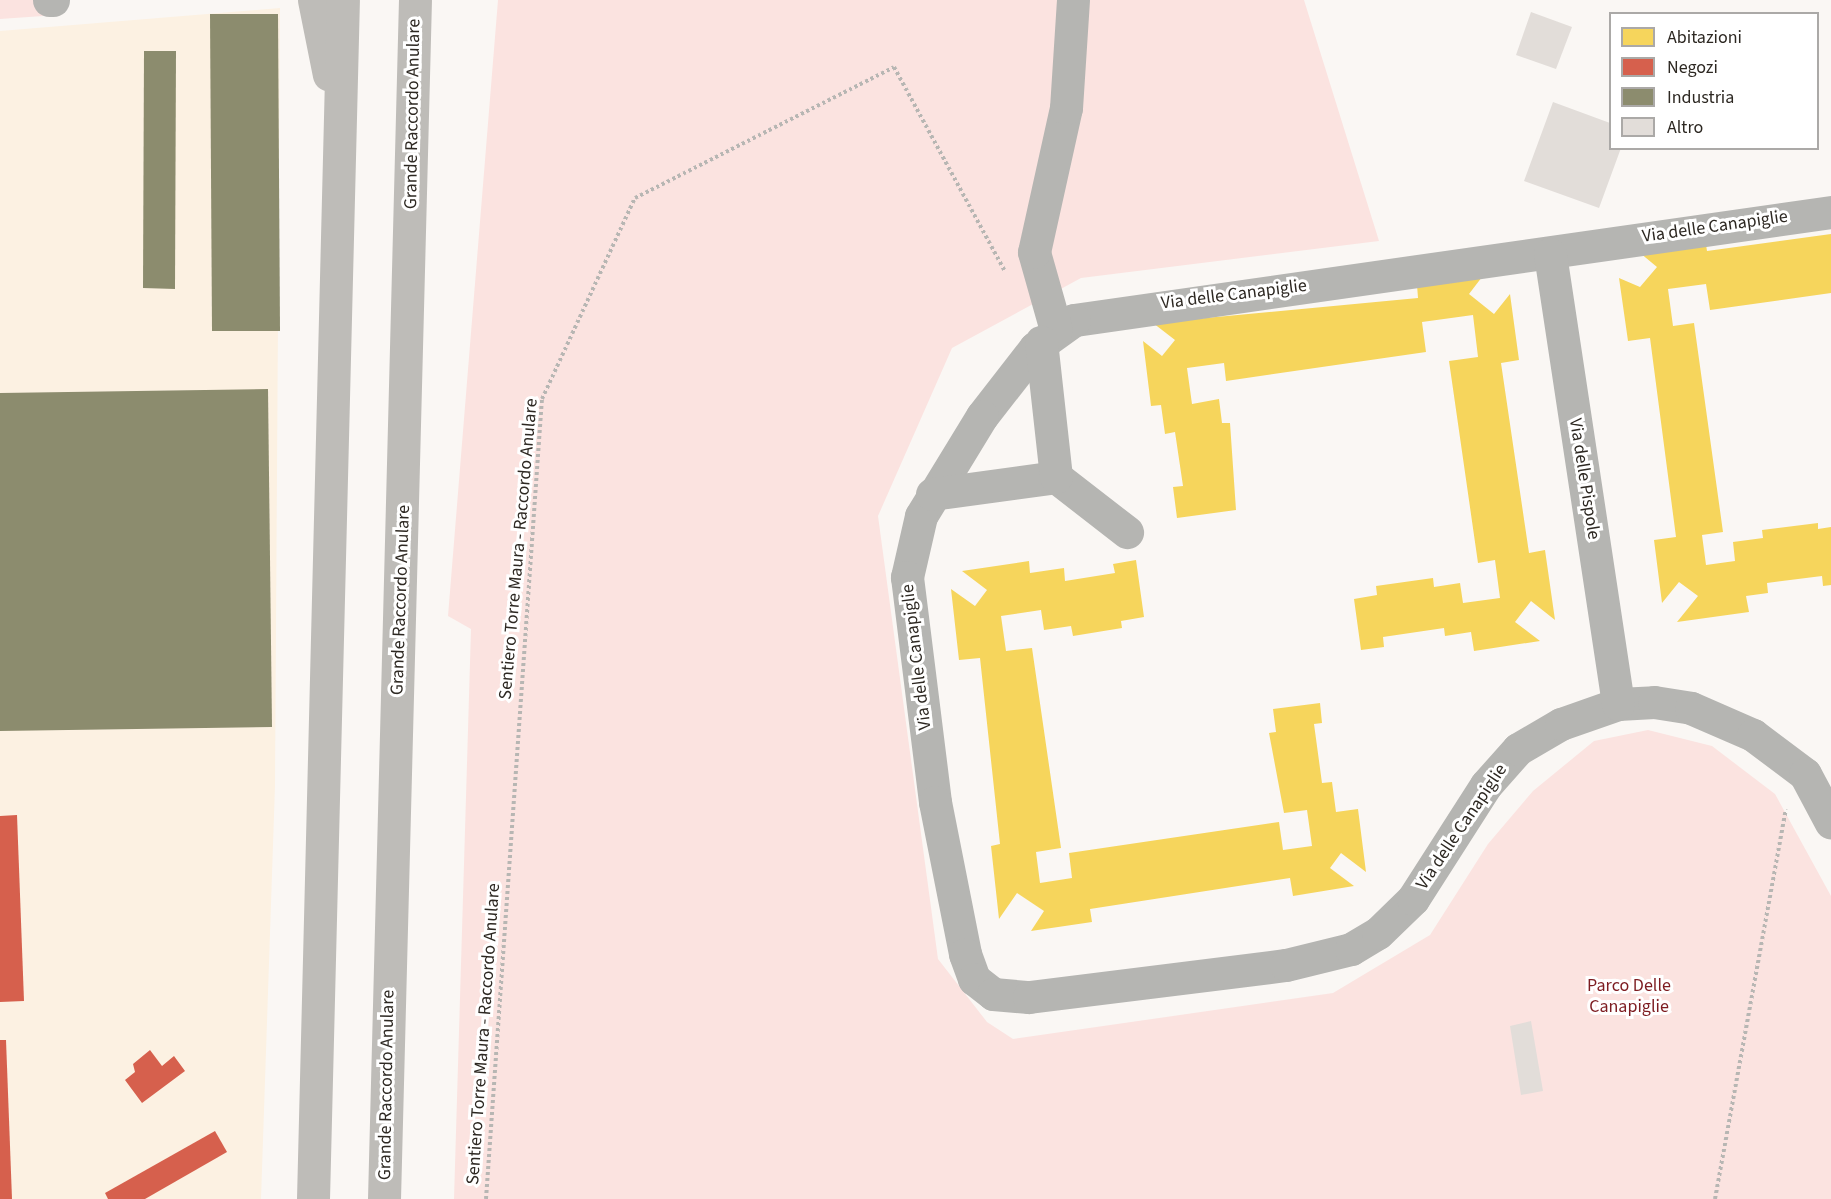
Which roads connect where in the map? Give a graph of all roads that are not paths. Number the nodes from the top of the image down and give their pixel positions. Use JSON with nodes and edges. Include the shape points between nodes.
{"nodes":[{"id":1,"x":314,"y":0,"type":"edge"},
{"id":2,"x":342,"y":0,"type":"edge"},
{"id":3,"x":415,"y":0,"type":"edge"},
{"id":4,"x":1073,"y":0,"type":"edge"},
{"id":5,"x":340,"y":107,"type":"junction"},
{"id":6,"x":1831,"y":212,"type":"edge"},
{"id":7,"x":1550,"y":254,"type":"junction"},
{"id":8,"x":1049,"y":336,"type":"junction"},
{"id":9,"x":1056,"y":477,"type":"junction"},
{"id":10,"x":932,"y":494,"type":"junction"},
{"id":11,"x":1127,"y":532,"type":"dead end"},
{"id":12,"x":1618,"y":705,"type":"junction"},
{"id":13,"x":1831,"y":823,"type":"edge"},
{"id":14,"x":313,"y":1199,"type":"edge"},
{"id":15,"x":384,"y":1199,"type":"edge"}],
"edges":[{"from":1,"to":5,"type":"highway"},
{"from":2,"to":5,"type":"highway"},
{"from":3,"to":15,"type":"highway","name":"Grande Raccordo Anulare"},
{"from":4,"to":8,"type":"street","via":[[1066,108],[1034,252]]},
{"from":5,"to":14,"type":"highway"},
{"from":6,"to":7,"type":"street","name":"Via delle Canapiglie","via":[[1651,234]]},
{"from":7,"to":8,"type":"street","name":"Via delle Canapiglie","via":[[1109,310]]},
{"from":7,"to":12,"type":"street","name":"Via delle Pispole"},
{"from":8,"to":9,"type":"street"},
{"from":8,"to":10,"type":"street","name":"Via delle Canapiglie","via":[[993,400]]},
{"from":9,"to":10,"type":"street"},
{"from":9,"to":11,"type":"street"},
{"from":10,"to":12,"type":"street","name":"Via delle Canapiglie","via":[[910,549],[908,592],[935,801],[965,954],[974,979],[993,994],[1037,996],[1286,965],[1351,949],[1378,933],[1413,898],[1486,785],[1518,749],[1561,724]]},
{"from":12,"to":13,"type":"street","name":"Via delle Canapiglie","via":[[1654,702],[1707,713],[1754,735],[1794,764],[1816,790]]}]}
